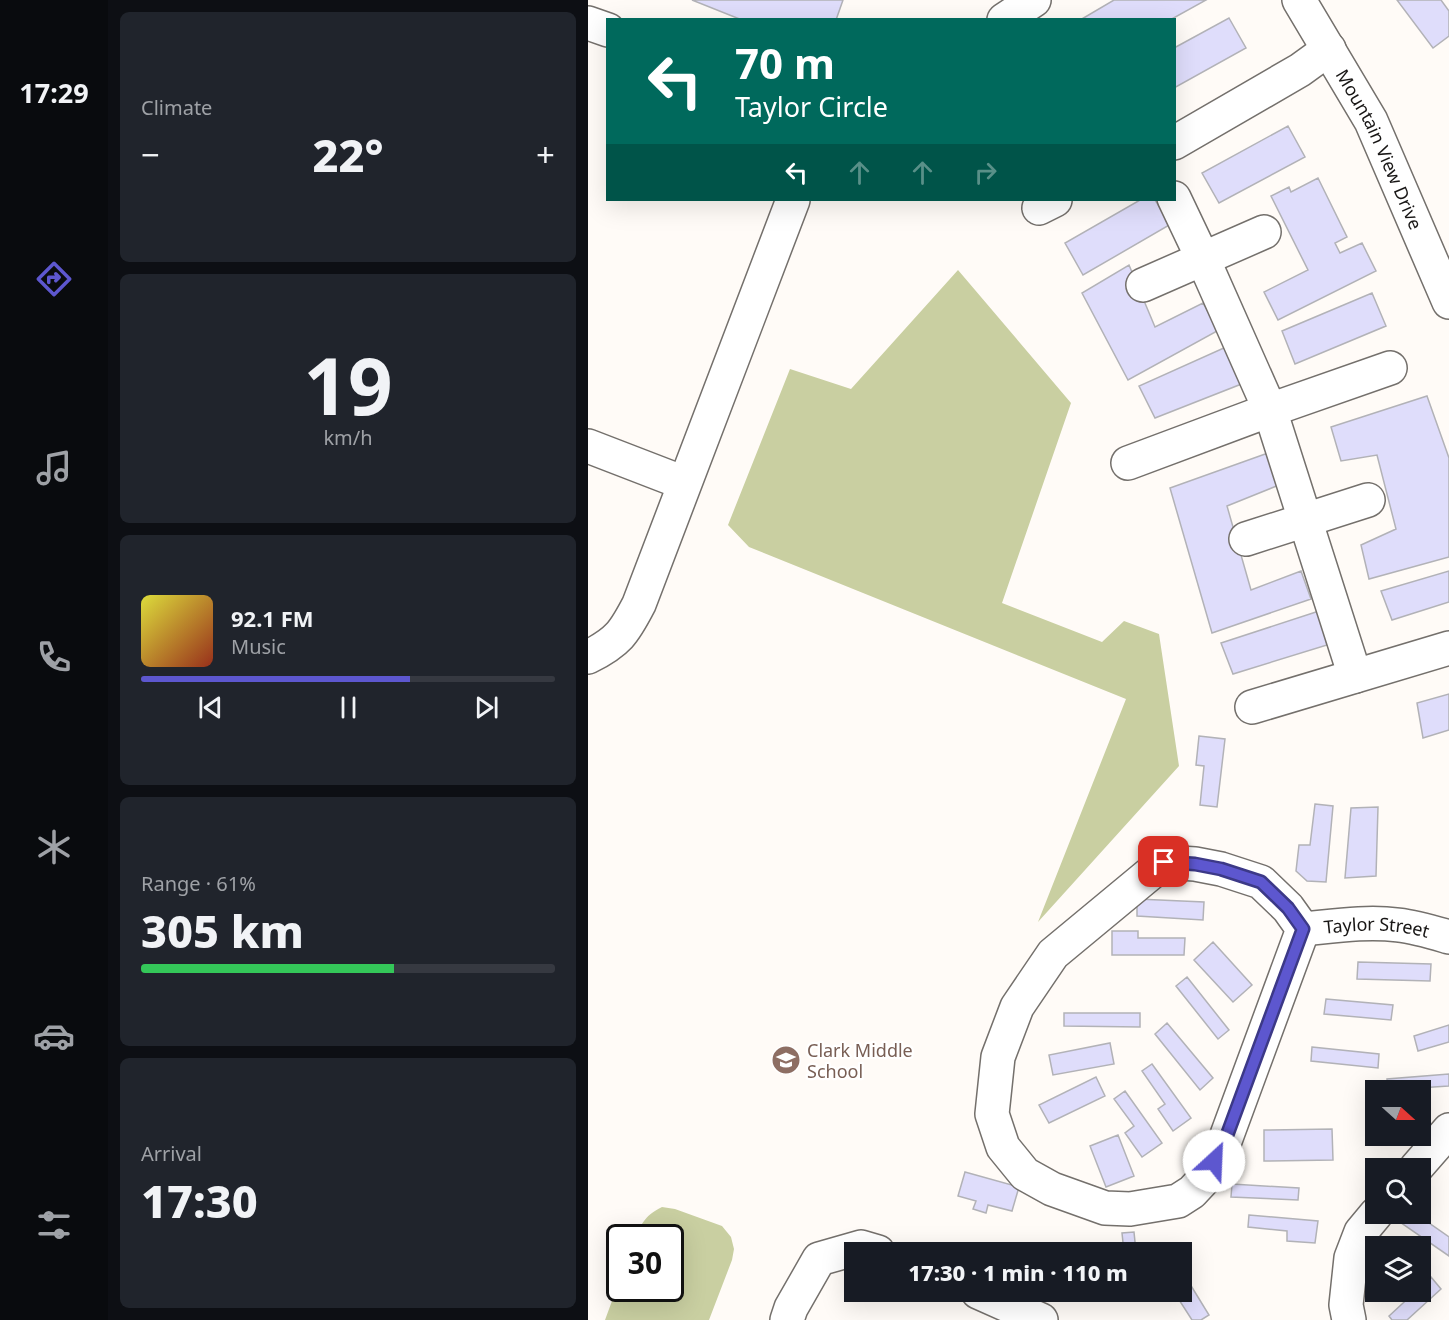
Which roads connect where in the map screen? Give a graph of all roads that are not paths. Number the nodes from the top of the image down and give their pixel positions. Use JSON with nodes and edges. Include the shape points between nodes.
{"nodes":[{"id":1,"x":1034,"y":0,"type":"edge"},
{"id":2,"x":1299,"y":0,"type":"edge"},
{"id":3,"x":1007,"y":18,"type":"edge"},
{"id":4,"x":588,"y":23,"type":"edge"},
{"id":5,"x":606,"y":29,"type":"edge"},
{"id":6,"x":1329,"y":49,"type":"junction"},
{"id":7,"x":1176,"y":142,"type":"edge"},
{"id":8,"x":793,"y":201,"type":"edge"},
{"id":9,"x":1175,"y":201,"type":"edge"},
{"id":10,"x":1264,"y":232,"type":"dead end"},
{"id":11,"x":1203,"y":259,"type":"junction"},
{"id":12,"x":1143,"y":285,"type":"dead end"},
{"id":13,"x":1449,"y":302,"type":"edge"},
{"id":14,"x":1390,"y":368,"type":"dead end"},
{"id":15,"x":1270,"y":410,"type":"junction"},
{"id":16,"x":588,"y":446,"type":"edge"},
{"id":17,"x":1128,"y":463,"type":"dead end"},
{"id":18,"x":684,"y":483,"type":"junction"},
{"id":19,"x":1368,"y":500,"type":"dead end"},
{"id":20,"x":1304,"y":520,"type":"junction"},
{"id":21,"x":1246,"y":539,"type":"dead end"},
{"id":22,"x":1449,"y":648,"type":"edge"},
{"id":23,"x":588,"y":657,"type":"edge"},
{"id":24,"x":1354,"y":676,"type":"junction"},
{"id":25,"x":1252,"y":707,"type":"dead end"},
{"id":26,"x":1303,"y":929,"type":"junction"},
{"id":27,"x":1449,"y":937,"type":"edge"},
{"id":28,"x":1449,"y":1130,"type":"edge"},
{"id":29,"x":1425,"y":1158,"type":"edge"},
{"id":30,"x":1368,"y":1224,"type":"edge"},
{"id":31,"x":844,"y":1251,"type":"edge"},
{"id":32,"x":1000,"y":1302,"type":"edge"},
{"id":33,"x":787,"y":1320,"type":"edge"},
{"id":34,"x":1041,"y":1320,"type":"edge"},
{"id":35,"x":1349,"y":1320,"type":"edge"}],
"edges":[{"from":1,"to":3,"type":"street"},
{"from":2,"to":6,"type":"street","name":"Mountain View Drive"},
{"from":4,"to":5,"type":"street"},
{"from":6,"to":7,"type":"street"},
{"from":6,"to":13,"type":"street","name":"Mountain View Drive","via":[[1371,121]]},
{"from":8,"to":18,"type":"street"},
{"from":9,"to":11,"type":"street"},
{"from":10,"to":11,"type":"street"},
{"from":11,"to":12,"type":"street"},
{"from":11,"to":15,"type":"street"},
{"from":14,"to":15,"type":"street"},
{"from":15,"to":17,"type":"street"},
{"from":15,"to":20,"type":"street"},
{"from":16,"to":18,"type":"street"},
{"from":18,"to":23,"type":"street","via":[[626,629],[607,647]]},
{"from":19,"to":20,"type":"street"},
{"from":20,"to":21,"type":"street"},
{"from":20,"to":24,"type":"street"},
{"from":22,"to":24,"type":"street"},
{"from":24,"to":25,"type":"street"},
{"from":26,"to":26,"type":"street","via":[[1223,1146],[1206,1177],[1192,1192],[1178,1201],[1130,1209],[1104,1208],[1024,1174],[1003,1147],[992,1114],[998,1057],[1017,1007],[1053,954],[1164,862],[1221,869],[1261,882]]},
{"from":26,"to":27,"type":"street","name":"Taylor Street","via":[[1396,924]]},
{"from":28,"to":29,"type":"street"},
{"from":30,"to":35,"type":"street","via":[[1351,1258],[1346,1305]]},
{"from":31,"to":33,"type":"street","via":[[819,1258]]},
{"from":32,"to":34,"type":"street"}]}
